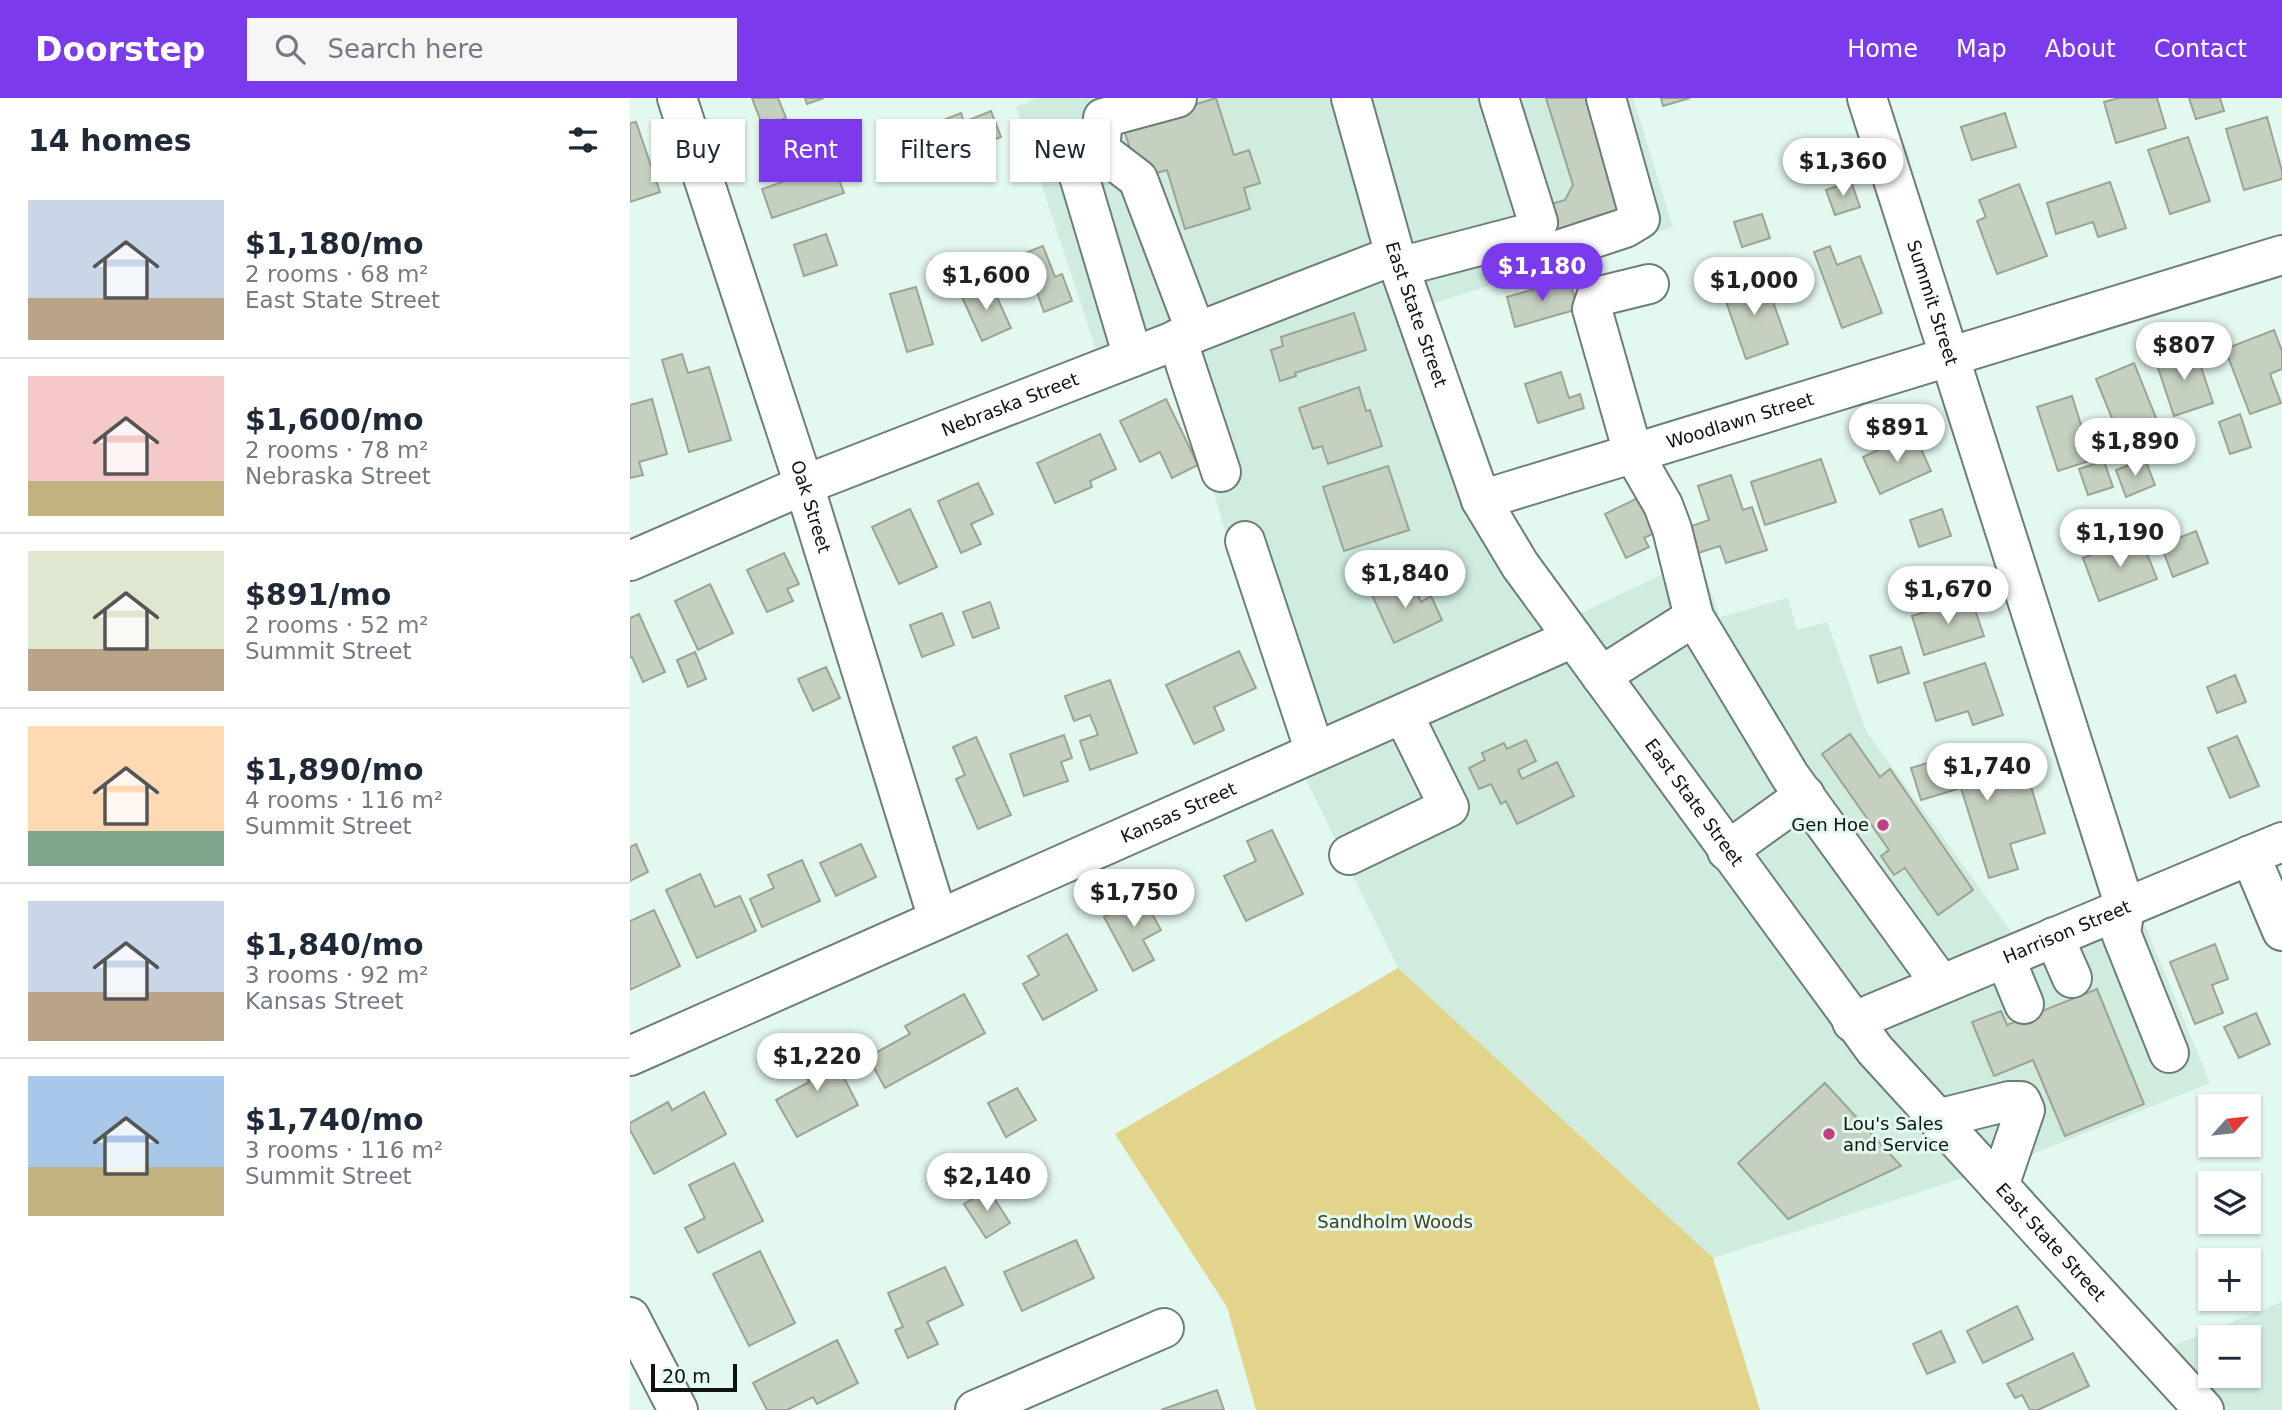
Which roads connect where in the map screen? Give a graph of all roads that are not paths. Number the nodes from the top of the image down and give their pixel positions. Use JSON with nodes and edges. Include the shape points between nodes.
{"nodes":[{"id":1,"x":677,"y":98,"type":"edge"},
{"id":2,"x":1177,"y":98,"type":"edge"},
{"id":3,"x":1351,"y":98,"type":"edge"},
{"id":4,"x":1499,"y":98,"type":"edge"},
{"id":5,"x":1606,"y":98,"type":"edge"},
{"id":6,"x":1867,"y":98,"type":"edge"},
{"id":7,"x":1103,"y":119,"type":"edge"},
{"id":8,"x":1110,"y":158,"type":"edge"},
{"id":9,"x":1081,"y":182,"type":"edge"},
{"id":10,"x":1529,"y":233,"type":"junction"},
{"id":11,"x":2282,"y":255,"type":"edge"},
{"id":12,"x":1397,"y":261,"type":"junction"},
{"id":13,"x":1649,"y":284,"type":"dead end"},
{"id":14,"x":1187,"y":336,"type":"junction"},
{"id":15,"x":1950,"y":356,"type":"junction"},
{"id":16,"x":1133,"y":357,"type":"junction"},
{"id":17,"x":1633,"y":453,"type":"junction"},
{"id":18,"x":1221,"y":472,"type":"dead end"},
{"id":19,"x":804,"y":485,"type":"junction"},
{"id":20,"x":1481,"y":500,"type":"junction"},
{"id":21,"x":1245,"y":541,"type":"dead end"},
{"id":22,"x":630,"y":561,"type":"edge"},
{"id":23,"x":1694,"y":617,"type":"junction"},
{"id":24,"x":1573,"y":638,"type":"junction"},
{"id":25,"x":1601,"y":676,"type":"junction"},
{"id":26,"x":1403,"y":713,"type":"junction"},
{"id":27,"x":1315,"y":752,"type":"junction"},
{"id":28,"x":1805,"y":795,"type":"junction"},
{"id":29,"x":2266,"y":849,"type":"edge"},
{"id":30,"x":1727,"y":851,"type":"junction"},
{"id":31,"x":1349,"y":855,"type":"dead end"},
{"id":32,"x":2125,"y":907,"type":"junction"},
{"id":33,"x":937,"y":919,"type":"junction"},
{"id":34,"x":2282,"y":931,"type":"edge"},
{"id":35,"x":2054,"y":937,"type":"junction"},
{"id":36,"x":2005,"y":958,"type":"junction"},
{"id":37,"x":2073,"y":978,"type":"dead end"},
{"id":38,"x":1941,"y":984,"type":"junction"},
{"id":39,"x":2024,"y":1004,"type":"dead end"},
{"id":40,"x":1852,"y":1022,"type":"junction"},
{"id":41,"x":2169,"y":1053,"type":"dead end"},
{"id":42,"x":630,"y":1056,"type":"edge"},
{"id":43,"x":1937,"y":1119,"type":"junction"},
{"id":44,"x":1999,"y":1186,"type":"junction"},
{"id":45,"x":630,"y":1317,"type":"edge"},
{"id":46,"x":1164,"y":1328,"type":"dead end"},
{"id":47,"x":678,"y":1410,"type":"edge"},
{"id":48,"x":975,"y":1410,"type":"edge"},
{"id":49,"x":2204,"y":1410,"type":"edge"}],
"edges":[{"from":1,"to":19,"type":"street","name":"Oak Street"},
{"from":2,"to":7,"type":"street"},
{"from":3,"to":12,"type":"street","name":"East State Street"},
{"from":4,"to":10,"type":"street","via":[[1538,222]]},
{"from":5,"to":10,"type":"street","via":[[1640,219],[1549,253]]},
{"from":6,"to":15,"type":"street","name":"Summit Street"},
{"from":8,"to":14,"type":"street","via":[[1138,179]]},
{"from":9,"to":16,"type":"street"},
{"from":10,"to":12,"type":"street","name":"Nebraska Street"},
{"from":11,"to":15,"type":"street","name":"Woodlawn Street"},
{"from":12,"to":14,"type":"street","name":"Nebraska Street"},
{"from":12,"to":20,"type":"street","name":"East State Street"},
{"from":13,"to":17,"type":"street","via":[[1597,297],[1592,309]]},
{"from":14,"to":16,"type":"street","name":"Nebraska Street"},
{"from":14,"to":18,"type":"street"},
{"from":15,"to":17,"type":"street","name":"Woodlawn Street"},
{"from":15,"to":32,"type":"street","name":"Summit Street"},
{"from":16,"to":19,"type":"street","name":"Nebraska Street"},
{"from":17,"to":20,"type":"street","name":"Woodlawn Street"},
{"from":17,"to":23,"type":"street","via":[[1672,529]]},
{"from":19,"to":22,"type":"street","name":"Nebraska Street"},
{"from":19,"to":33,"type":"street","name":"Oak Street"},
{"from":20,"to":24,"type":"street","name":"East State Street","via":[[1520,565]]},
{"from":21,"to":27,"type":"street"},
{"from":23,"to":25,"type":"street"},
{"from":23,"to":28,"type":"street"},
{"from":24,"to":25,"type":"street","name":"East State Street"},
{"from":24,"to":26,"type":"street","name":"Kansas Street"},
{"from":25,"to":30,"type":"street","name":"East State Street"},
{"from":26,"to":27,"type":"street","name":"Kansas Street"},
{"from":26,"to":31,"type":"street","via":[[1449,807]]},
{"from":27,"to":33,"type":"street","name":"Kansas Street"},
{"from":28,"to":30,"type":"street"},
{"from":28,"to":38,"type":"street"},
{"from":29,"to":32,"type":"street","name":"Harrison Street"},
{"from":29,"to":34,"type":"street"},
{"from":30,"to":40,"type":"street","name":"East State Street"},
{"from":32,"to":35,"type":"street","name":"Harrison Street"},
{"from":32,"to":41,"type":"street","name":"Summit Street","via":[[2121,933]]},
{"from":33,"to":42,"type":"street","name":"Kansas Street"},
{"from":35,"to":36,"type":"street","name":"Harrison Street"},
{"from":35,"to":37,"type":"street"},
{"from":36,"to":38,"type":"street","name":"Harrison Street"},
{"from":36,"to":39,"type":"street"},
{"from":38,"to":40,"type":"street","name":"Harrison Street"},
{"from":40,"to":43,"type":"street","name":"East State Street"},
{"from":43,"to":44,"type":"street","name":"East State Street"},
{"from":43,"to":44,"type":"street","via":[[2021,1101],[2025,1110]]},
{"from":44,"to":49,"type":"street","name":"East State Street"},
{"from":45,"to":47,"type":"street"},
{"from":46,"to":48,"type":"street"}]}
